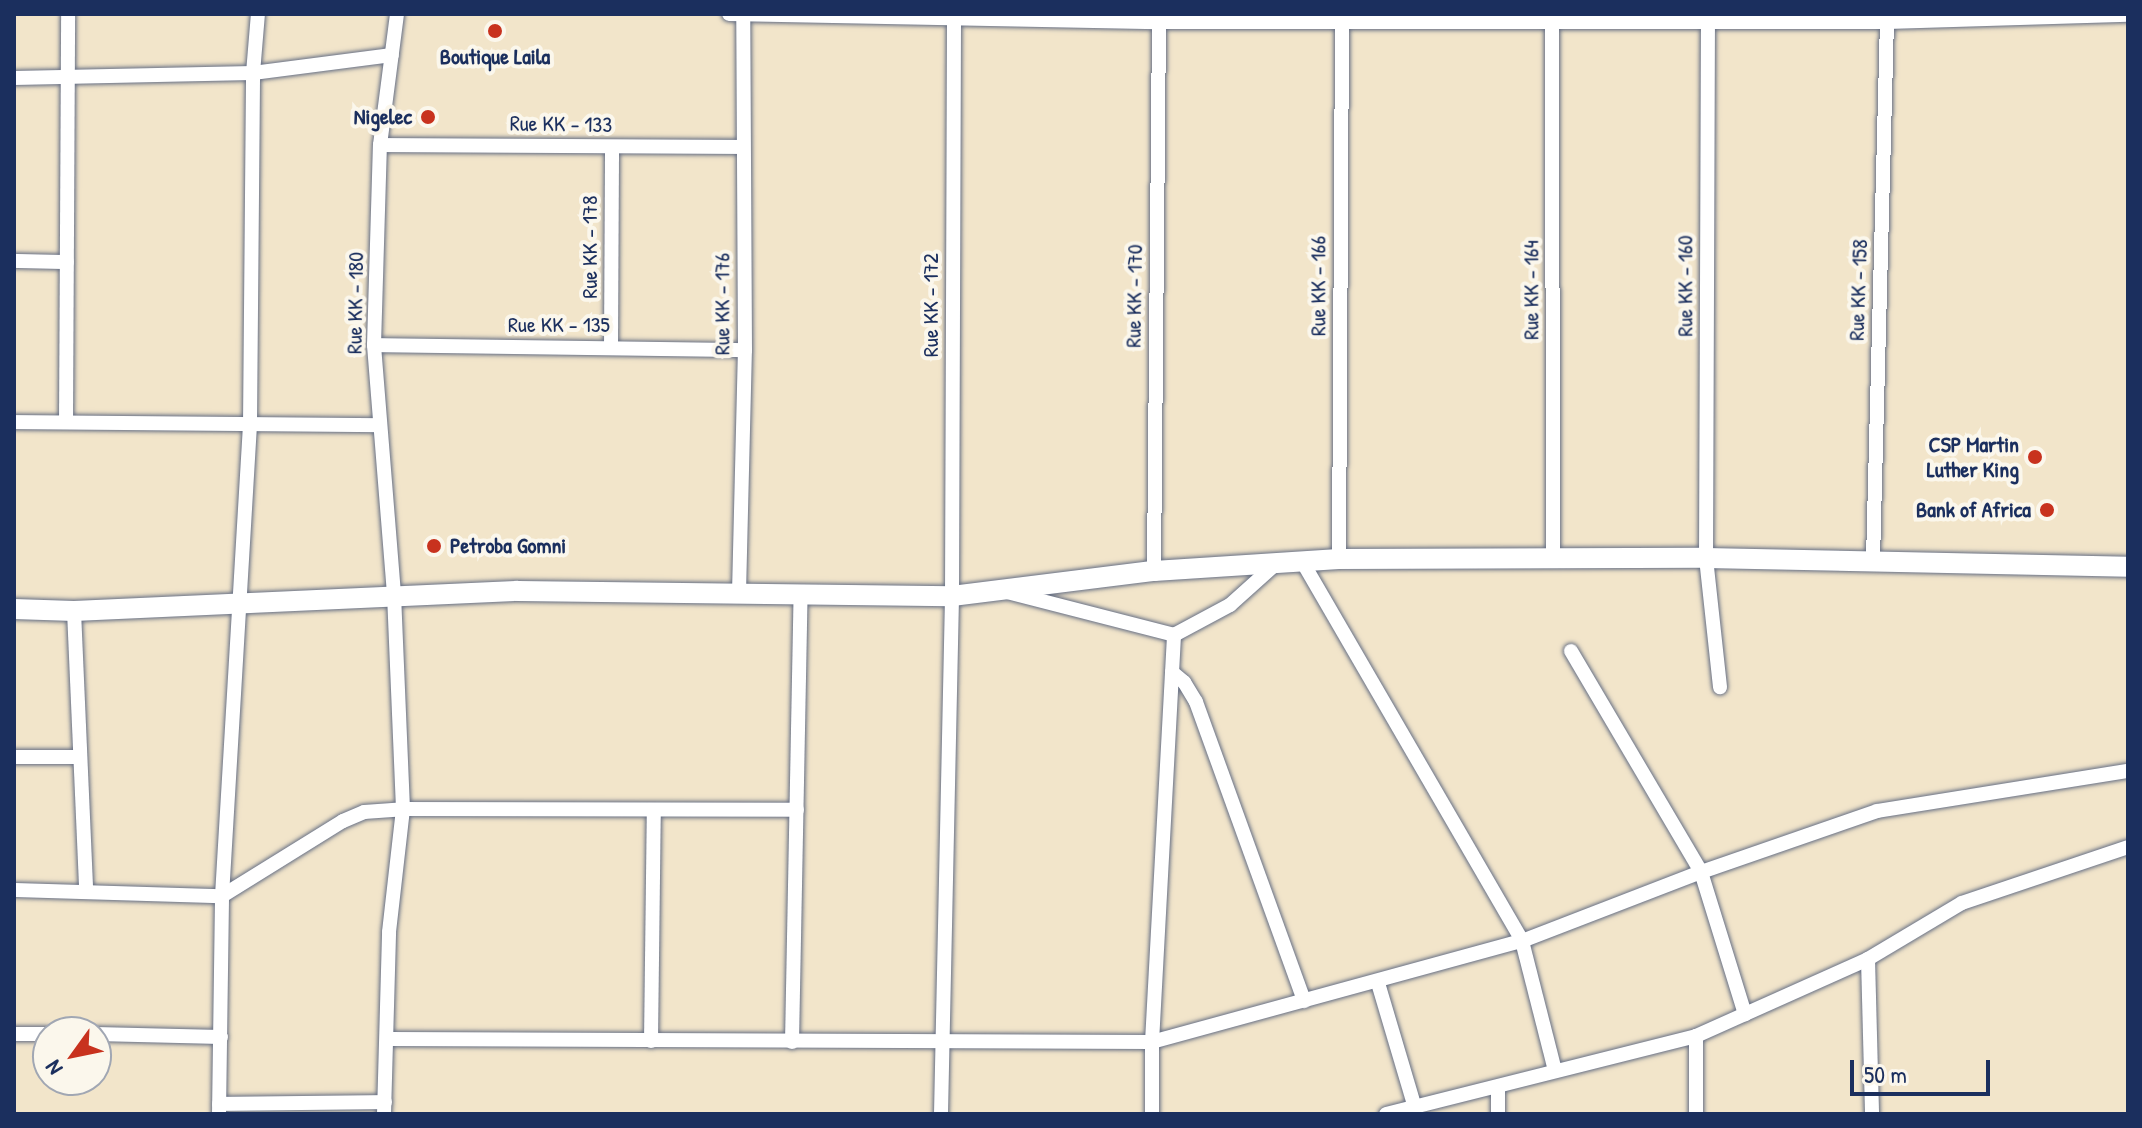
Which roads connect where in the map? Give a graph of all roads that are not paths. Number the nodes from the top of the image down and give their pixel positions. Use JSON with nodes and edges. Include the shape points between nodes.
{"nodes":[{"id":1,"x":68,"y":14,"type":"edge"},
{"id":2,"x":258,"y":14,"type":"edge"},
{"id":3,"x":397,"y":14,"type":"edge"},
{"id":4,"x":729,"y":14,"type":"edge"},
{"id":5,"x":743,"y":14,"type":"edge"},
{"id":6,"x":2128,"y":15,"type":"edge"},
{"id":7,"x":954,"y":16,"type":"edge"},
{"id":8,"x":1342,"y":17,"type":"edge"},
{"id":9,"x":1708,"y":17,"type":"edge"},
{"id":10,"x":1159,"y":22,"type":"junction"},
{"id":11,"x":1552,"y":22,"type":"junction"},
{"id":12,"x":1887,"y":22,"type":"junction"},
{"id":13,"x":392,"y":55,"type":"junction"},
{"id":14,"x":253,"y":73,"type":"junction"},
{"id":15,"x":14,"y":78,"type":"edge"},
{"id":16,"x":68,"y":78,"type":"junction"},
{"id":17,"x":380,"y":145,"type":"junction"},
{"id":18,"x":612,"y":147,"type":"junction"},
{"id":19,"x":742,"y":147,"type":"junction"},
{"id":20,"x":14,"y":261,"type":"edge"},
{"id":21,"x":67,"y":262,"type":"junction"},
{"id":22,"x":374,"y":345,"type":"junction"},
{"id":23,"x":611,"y":347,"type":"junction"},
{"id":24,"x":745,"y":350,"type":"junction"},
{"id":25,"x":66,"y":421,"type":"junction"},
{"id":26,"x":14,"y":422,"type":"edge"},
{"id":27,"x":250,"y":424,"type":"junction"},
{"id":28,"x":379,"y":425,"type":"junction"},
{"id":29,"x":1553,"y":558,"type":"junction"},
{"id":30,"x":1706,"y":558,"type":"junction"},
{"id":31,"x":1339,"y":559,"type":"junction"},
{"id":32,"x":1873,"y":559,"type":"junction"},
{"id":33,"x":1302,"y":561,"type":"junction"},
{"id":34,"x":1279,"y":562,"type":"junction"},
{"id":35,"x":2128,"y":567,"type":"edge"},
{"id":36,"x":1154,"y":571,"type":"junction"},
{"id":37,"x":999,"y":590,"type":"junction"},
{"id":38,"x":739,"y":593,"type":"junction"},
{"id":39,"x":801,"y":593,"type":"junction"},
{"id":40,"x":394,"y":594,"type":"junction"},
{"id":41,"x":952,"y":596,"type":"junction"},
{"id":42,"x":241,"y":603,"type":"junction"},
{"id":43,"x":14,"y":609,"type":"edge"},
{"id":44,"x":74,"y":611,"type":"junction"},
{"id":45,"x":1174,"y":635,"type":"junction"},
{"id":46,"x":1571,"y":651,"type":"dead end"},
{"id":47,"x":1172,"y":672,"type":"junction"},
{"id":48,"x":1720,"y":687,"type":"dead end"},
{"id":49,"x":14,"y":757,"type":"edge"},
{"id":50,"x":80,"y":757,"type":"junction"},
{"id":51,"x":2128,"y":771,"type":"edge"},
{"id":52,"x":403,"y":809,"type":"junction"},
{"id":53,"x":797,"y":810,"type":"junction"},
{"id":54,"x":654,"y":811,"type":"junction"},
{"id":55,"x":2128,"y":847,"type":"edge"},
{"id":56,"x":1701,"y":872,"type":"junction"},
{"id":57,"x":14,"y":890,"type":"edge"},
{"id":58,"x":86,"y":890,"type":"junction"},
{"id":59,"x":222,"y":896,"type":"junction"},
{"id":60,"x":1522,"y":941,"type":"junction"},
{"id":61,"x":1868,"y":959,"type":"junction"},
{"id":62,"x":1378,"y":983,"type":"junction"},
{"id":63,"x":1304,"y":1001,"type":"junction"},
{"id":64,"x":1745,"y":1014,"type":"junction"},
{"id":65,"x":112,"y":1034,"type":"edge"},
{"id":66,"x":1696,"y":1036,"type":"junction"},
{"id":67,"x":221,"y":1037,"type":"junction"},
{"id":68,"x":388,"y":1039,"type":"junction"},
{"id":69,"x":651,"y":1041,"type":"junction"},
{"id":70,"x":941,"y":1041,"type":"junction"},
{"id":71,"x":792,"y":1042,"type":"junction"},
{"id":72,"x":1152,"y":1042,"type":"junction"},
{"id":73,"x":1555,"y":1070,"type":"junction"},
{"id":74,"x":1498,"y":1087,"type":"junction"},
{"id":75,"x":385,"y":1108,"type":"edge"},
{"id":76,"x":1415,"y":1108,"type":"junction"},
{"id":77,"x":219,"y":1109,"type":"edge"},
{"id":78,"x":941,"y":1114,"type":"edge"},
{"id":79,"x":1152,"y":1114,"type":"edge"},
{"id":80,"x":1386,"y":1114,"type":"edge"},
{"id":81,"x":1498,"y":1114,"type":"edge"},
{"id":82,"x":1696,"y":1114,"type":"edge"},
{"id":83,"x":1872,"y":1114,"type":"edge"}],
"edges":[{"from":1,"to":16,"type":"street"},
{"from":2,"to":14,"type":"street"},
{"from":3,"to":13,"type":"street","name":"Rue KK - 180"},
{"from":4,"to":5,"type":"street"},
{"from":5,"to":7,"type":"street"},
{"from":5,"to":19,"type":"street","name":"Rue KK - 176"},
{"from":6,"to":12,"type":"street"},
{"from":7,"to":10,"type":"street"},
{"from":7,"to":41,"type":"street","name":"Rue KK - 172"},
{"from":8,"to":10,"type":"street"},
{"from":8,"to":11,"type":"street"},
{"from":8,"to":31,"type":"street","name":"Rue KK - 166"},
{"from":9,"to":11,"type":"street"},
{"from":9,"to":12,"type":"street"},
{"from":9,"to":30,"type":"street","name":"Rue KK - 160"},
{"from":10,"to":36,"type":"street","name":"Rue KK - 170"},
{"from":11,"to":29,"type":"street","name":"Rue KK - 164"},
{"from":12,"to":32,"type":"street","name":"Rue KK - 158"},
{"from":13,"to":14,"type":"street"},
{"from":13,"to":17,"type":"street","name":"Rue KK - 180"},
{"from":14,"to":16,"type":"street"},
{"from":14,"to":27,"type":"street"},
{"from":15,"to":16,"type":"street"},
{"from":16,"to":21,"type":"street"},
{"from":17,"to":18,"type":"street","name":"Rue KK - 133"},
{"from":17,"to":22,"type":"street","name":"Rue KK - 180"},
{"from":18,"to":19,"type":"street","name":"Rue KK - 133"},
{"from":18,"to":23,"type":"street","name":"Rue KK - 178"},
{"from":19,"to":24,"type":"street","name":"Rue KK - 176"},
{"from":20,"to":21,"type":"street"},
{"from":21,"to":25,"type":"street"},
{"from":22,"to":23,"type":"street","name":"Rue KK - 135"},
{"from":22,"to":28,"type":"street","name":"Rue KK - 180"},
{"from":23,"to":24,"type":"street","name":"Rue KK - 135"},
{"from":24,"to":38,"type":"street","name":"Rue KK - 176"},
{"from":25,"to":26,"type":"street"},
{"from":25,"to":27,"type":"street"},
{"from":27,"to":28,"type":"street"},
{"from":27,"to":42,"type":"street"},
{"from":28,"to":40,"type":"street","name":"Rue KK - 180"},
{"from":29,"to":30,"type":"street"},
{"from":29,"to":31,"type":"street"},
{"from":30,"to":32,"type":"street"},
{"from":30,"to":48,"type":"street","name":"Rue KK - 160"},
{"from":31,"to":33,"type":"street"},
{"from":32,"to":35,"type":"street"},
{"from":33,"to":34,"type":"street"},
{"from":33,"to":60,"type":"street"},
{"from":34,"to":36,"type":"street"},
{"from":34,"to":45,"type":"street","via":[[1230,605]]},
{"from":36,"to":37,"type":"street"},
{"from":37,"to":41,"type":"street"},
{"from":37,"to":45,"type":"street"},
{"from":38,"to":39,"type":"street"},
{"from":38,"to":40,"type":"street"},
{"from":39,"to":41,"type":"street"},
{"from":39,"to":53,"type":"street"},
{"from":40,"to":42,"type":"street"},
{"from":40,"to":52,"type":"street","name":"Rue KK - 180"},
{"from":41,"to":70,"type":"street","name":"Rue KK - 172"},
{"from":42,"to":44,"type":"street"},
{"from":42,"to":59,"type":"street"},
{"from":43,"to":44,"type":"street"},
{"from":44,"to":50,"type":"street"},
{"from":45,"to":47,"type":"street"},
{"from":46,"to":56,"type":"street"},
{"from":47,"to":63,"type":"street","via":[[1196,702]]},
{"from":47,"to":72,"type":"street"},
{"from":49,"to":50,"type":"street"},
{"from":50,"to":58,"type":"street"},
{"from":51,"to":56,"type":"street","via":[[1877,811]]},
{"from":52,"to":54,"type":"street"},
{"from":52,"to":59,"type":"street","via":[[364,812],[343,821]]},
{"from":52,"to":68,"type":"street","name":"Rue KK - 180","via":[[389,932]]},
{"from":53,"to":54,"type":"street"},
{"from":53,"to":71,"type":"street"},
{"from":54,"to":69,"type":"street"},
{"from":55,"to":61,"type":"street","via":[[1962,903]]},
{"from":56,"to":60,"type":"street"},
{"from":56,"to":64,"type":"street"},
{"from":57,"to":58,"type":"street"},
{"from":58,"to":59,"type":"street"},
{"from":59,"to":67,"type":"street"},
{"from":60,"to":62,"type":"street"},
{"from":60,"to":73,"type":"street"},
{"from":61,"to":64,"type":"street"},
{"from":61,"to":83,"type":"street"},
{"from":62,"to":63,"type":"street"},
{"from":62,"to":76,"type":"street"},
{"from":63,"to":72,"type":"street"},
{"from":64,"to":66,"type":"street"},
{"from":65,"to":67,"type":"street"},
{"from":66,"to":73,"type":"street"},
{"from":66,"to":82,"type":"street"},
{"from":67,"to":77,"type":"street"},
{"from":68,"to":69,"type":"street"},
{"from":68,"to":75,"type":"street","name":"Rue KK - 180"},
{"from":69,"to":71,"type":"street"},
{"from":70,"to":71,"type":"street"},
{"from":70,"to":72,"type":"street"},
{"from":70,"to":78,"type":"street","name":"Rue KK - 172"},
{"from":72,"to":79,"type":"street"},
{"from":73,"to":74,"type":"street"},
{"from":74,"to":76,"type":"street"},
{"from":74,"to":81,"type":"street"},
{"from":75,"to":77,"type":"street"},
{"from":76,"to":80,"type":"street"}]}
